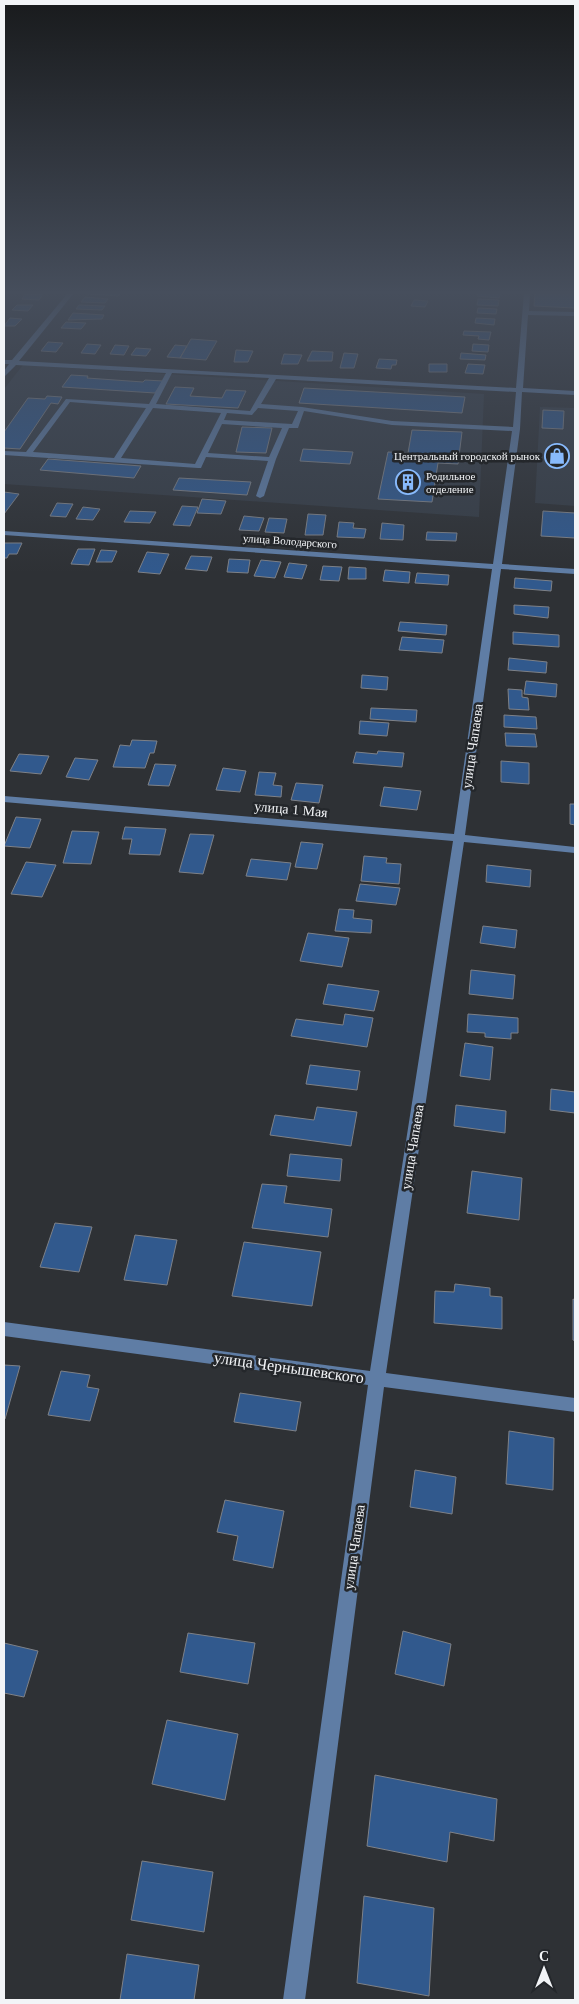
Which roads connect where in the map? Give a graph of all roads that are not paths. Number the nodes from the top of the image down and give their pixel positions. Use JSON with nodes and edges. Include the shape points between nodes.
{"nodes":[{"id":1,"x":162,"y":387,"type":"edge"},
{"id":2,"x":268,"y":387,"type":"edge"},
{"id":3,"x":435,"y":387,"type":"edge"},
{"id":4,"x":520,"y":387,"type":"edge"},
{"id":5,"x":520,"y":391,"type":"junction"},
{"id":6,"x":575,"y":393,"type":"edge"},
{"id":7,"x":151,"y":406,"type":"junction"},
{"id":8,"x":256,"y":406,"type":"junction"},
{"id":9,"x":302,"y":409,"type":"junction"},
{"id":10,"x":225,"y":411,"type":"junction"},
{"id":11,"x":220,"y":422,"type":"junction"},
{"id":12,"x":286,"y":426,"type":"junction"},
{"id":13,"x":516,"y":429,"type":"junction"},
{"id":14,"x":4,"y":453,"type":"edge"},
{"id":15,"x":28,"y":454,"type":"junction"},
{"id":16,"x":203,"y":455,"type":"junction"},
{"id":17,"x":116,"y":460,"type":"junction"},
{"id":18,"x":272,"y":460,"type":"junction"},
{"id":19,"x":260,"y":496,"type":"dead end"},
{"id":20,"x":4,"y":533,"type":"edge"},
{"id":21,"x":497,"y":567,"type":"junction"},
{"id":22,"x":575,"y":572,"type":"edge"},
{"id":23,"x":4,"y":799,"type":"edge"},
{"id":24,"x":459,"y":838,"type":"junction"},
{"id":25,"x":575,"y":850,"type":"edge"},
{"id":26,"x":4,"y":1329,"type":"edge"},
{"id":27,"x":377,"y":1379,"type":"junction"},
{"id":28,"x":575,"y":1405,"type":"edge"},
{"id":29,"x":294,"y":2000,"type":"edge"}],
"edges":[{"from":1,"to":7,"type":"street"},
{"from":2,"to":8,"type":"street"},
{"from":3,"to":5,"type":"street"},
{"from":4,"to":5,"type":"street","name":"улица Чапаева"},
{"from":5,"to":6,"type":"street"},
{"from":5,"to":13,"type":"street","name":"улица Чапаева"},
{"from":7,"to":10,"type":"street"},
{"from":7,"to":15,"type":"street","via":[[68,400]]},
{"from":7,"to":17,"type":"street"},
{"from":8,"to":9,"type":"street"},
{"from":8,"to":10,"type":"street","via":[[252,412]]},
{"from":9,"to":12,"type":"street","via":[[295,426]]},
{"from":9,"to":13,"type":"street","via":[[392,424]]},
{"from":10,"to":11,"type":"street"},
{"from":11,"to":12,"type":"street"},
{"from":11,"to":16,"type":"street"},
{"from":12,"to":18,"type":"street"},
{"from":13,"to":21,"type":"street","name":"улица Чапаева"},
{"from":14,"to":15,"type":"street"},
{"from":15,"to":17,"type":"street"},
{"from":16,"to":17,"type":"street","via":[[198,466]]},
{"from":16,"to":18,"type":"street"},
{"from":18,"to":19,"type":"street"},
{"from":20,"to":21,"type":"street","name":"улица Володарского"},
{"from":21,"to":22,"type":"street","name":"улица Володарского"},
{"from":21,"to":24,"type":"street","name":"улица Чапаева"},
{"from":23,"to":24,"type":"street","name":"улица 1 Мая"},
{"from":24,"to":25,"type":"street","name":"улица 1 Мая"},
{"from":24,"to":27,"type":"street","name":"улица Чапаева"},
{"from":26,"to":27,"type":"street","name":"улица Чернышевского"},
{"from":27,"to":28,"type":"street","name":"улица Чернышевского"},
{"from":27,"to":29,"type":"street","name":"улица Чапаева"}]}
